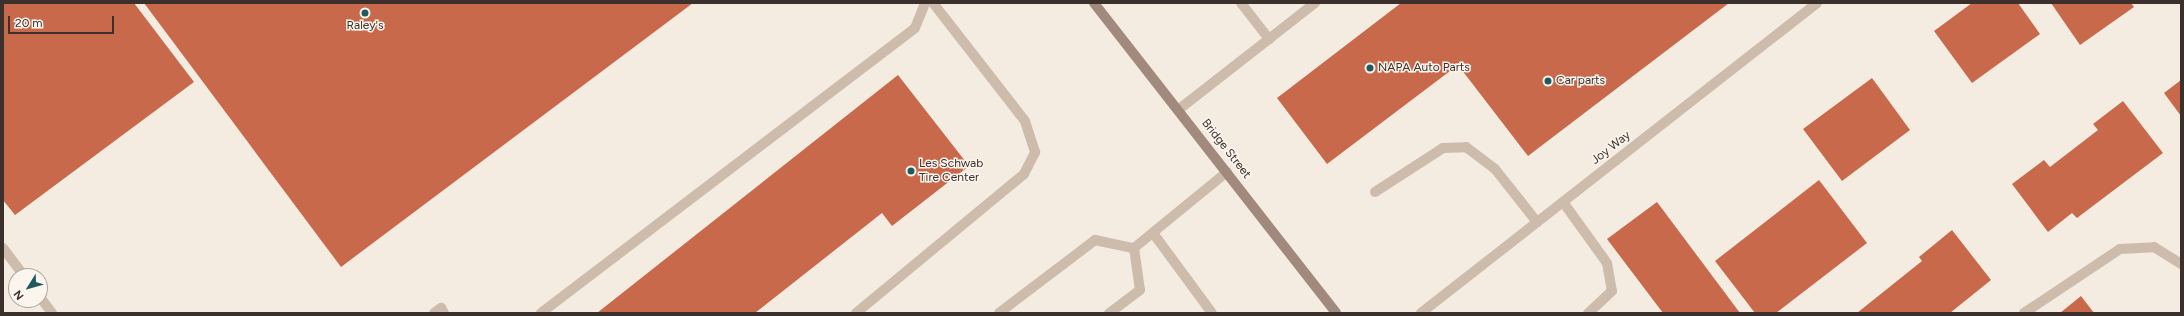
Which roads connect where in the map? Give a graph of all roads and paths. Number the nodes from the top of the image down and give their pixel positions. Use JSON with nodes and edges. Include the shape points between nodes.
{"nodes":[{"id":1,"x":925,"y":3,"type":"edge"},
{"id":2,"x":934,"y":3,"type":"edge"},
{"id":3,"x":1094,"y":3,"type":"edge"},
{"id":4,"x":1241,"y":3,"type":"edge"},
{"id":5,"x":1315,"y":3,"type":"edge"},
{"id":6,"x":1817,"y":3,"type":"edge"},
{"id":7,"x":1269,"y":39,"type":"junction"},
{"id":8,"x":1178,"y":110,"type":"junction"},
{"id":9,"x":1227,"y":172,"type":"junction"},
{"id":10,"x":1375,"y":192,"type":"dead end"},
{"id":11,"x":1563,"y":202,"type":"junction"},
{"id":12,"x":1537,"y":222,"type":"junction"},
{"id":13,"x":1153,"y":233,"type":"junction"},
{"id":14,"x":3,"y":248,"type":"edge"},
{"id":15,"x":1134,"y":248,"type":"junction"},
{"id":16,"x":2181,"y":264,"type":"edge"},
{"id":17,"x":18,"y":268,"type":"edge"},
{"id":18,"x":434,"y":313,"type":"edge"},
{"id":19,"x":444,"y":313,"type":"edge"},
{"id":20,"x":541,"y":313,"type":"edge"},
{"id":21,"x":856,"y":313,"type":"edge"},
{"id":22,"x":1000,"y":313,"type":"edge"},
{"id":23,"x":1109,"y":313,"type":"edge"},
{"id":24,"x":1212,"y":313,"type":"edge"},
{"id":25,"x":1336,"y":313,"type":"edge"},
{"id":26,"x":1421,"y":313,"type":"edge"},
{"id":27,"x":1588,"y":313,"type":"edge"},
{"id":28,"x":2024,"y":313,"type":"edge"}],
"edges":[{"from":1,"to":20,"type":"street","via":[[915,28]]},
{"from":2,"to":21,"type":"street","via":[[1026,121],[1035,152],[1024,174]]},
{"from":3,"to":8,"type":"main road","name":"Bridge Street"},
{"from":4,"to":7,"type":"street"},
{"from":5,"to":7,"type":"street"},
{"from":6,"to":11,"type":"street","name":"Joy Way"},
{"from":7,"to":8,"type":"street"},
{"from":8,"to":9,"type":"main road","name":"Bridge Street"},
{"from":9,"to":13,"type":"street"},
{"from":9,"to":25,"type":"main road","name":"Bridge Street"},
{"from":10,"to":12,"type":"street","via":[[1443,148],[1466,147],[1495,169]]},
{"from":11,"to":12,"type":"street","name":"Joy Way"},
{"from":11,"to":27,"type":"street","via":[[1607,264],[1612,291]]},
{"from":12,"to":26,"type":"street","name":"Joy Way"},
{"from":13,"to":15,"type":"street"},
{"from":13,"to":24,"type":"street"},
{"from":14,"to":17,"type":"street"},
{"from":15,"to":22,"type":"street","via":[[1095,240]]},
{"from":15,"to":23,"type":"street","via":[[1140,290]]},
{"from":16,"to":28,"type":"street","via":[[2154,247],[2120,249]]},
{"from":18,"to":19,"type":"street","via":[[441,308]]}]}
